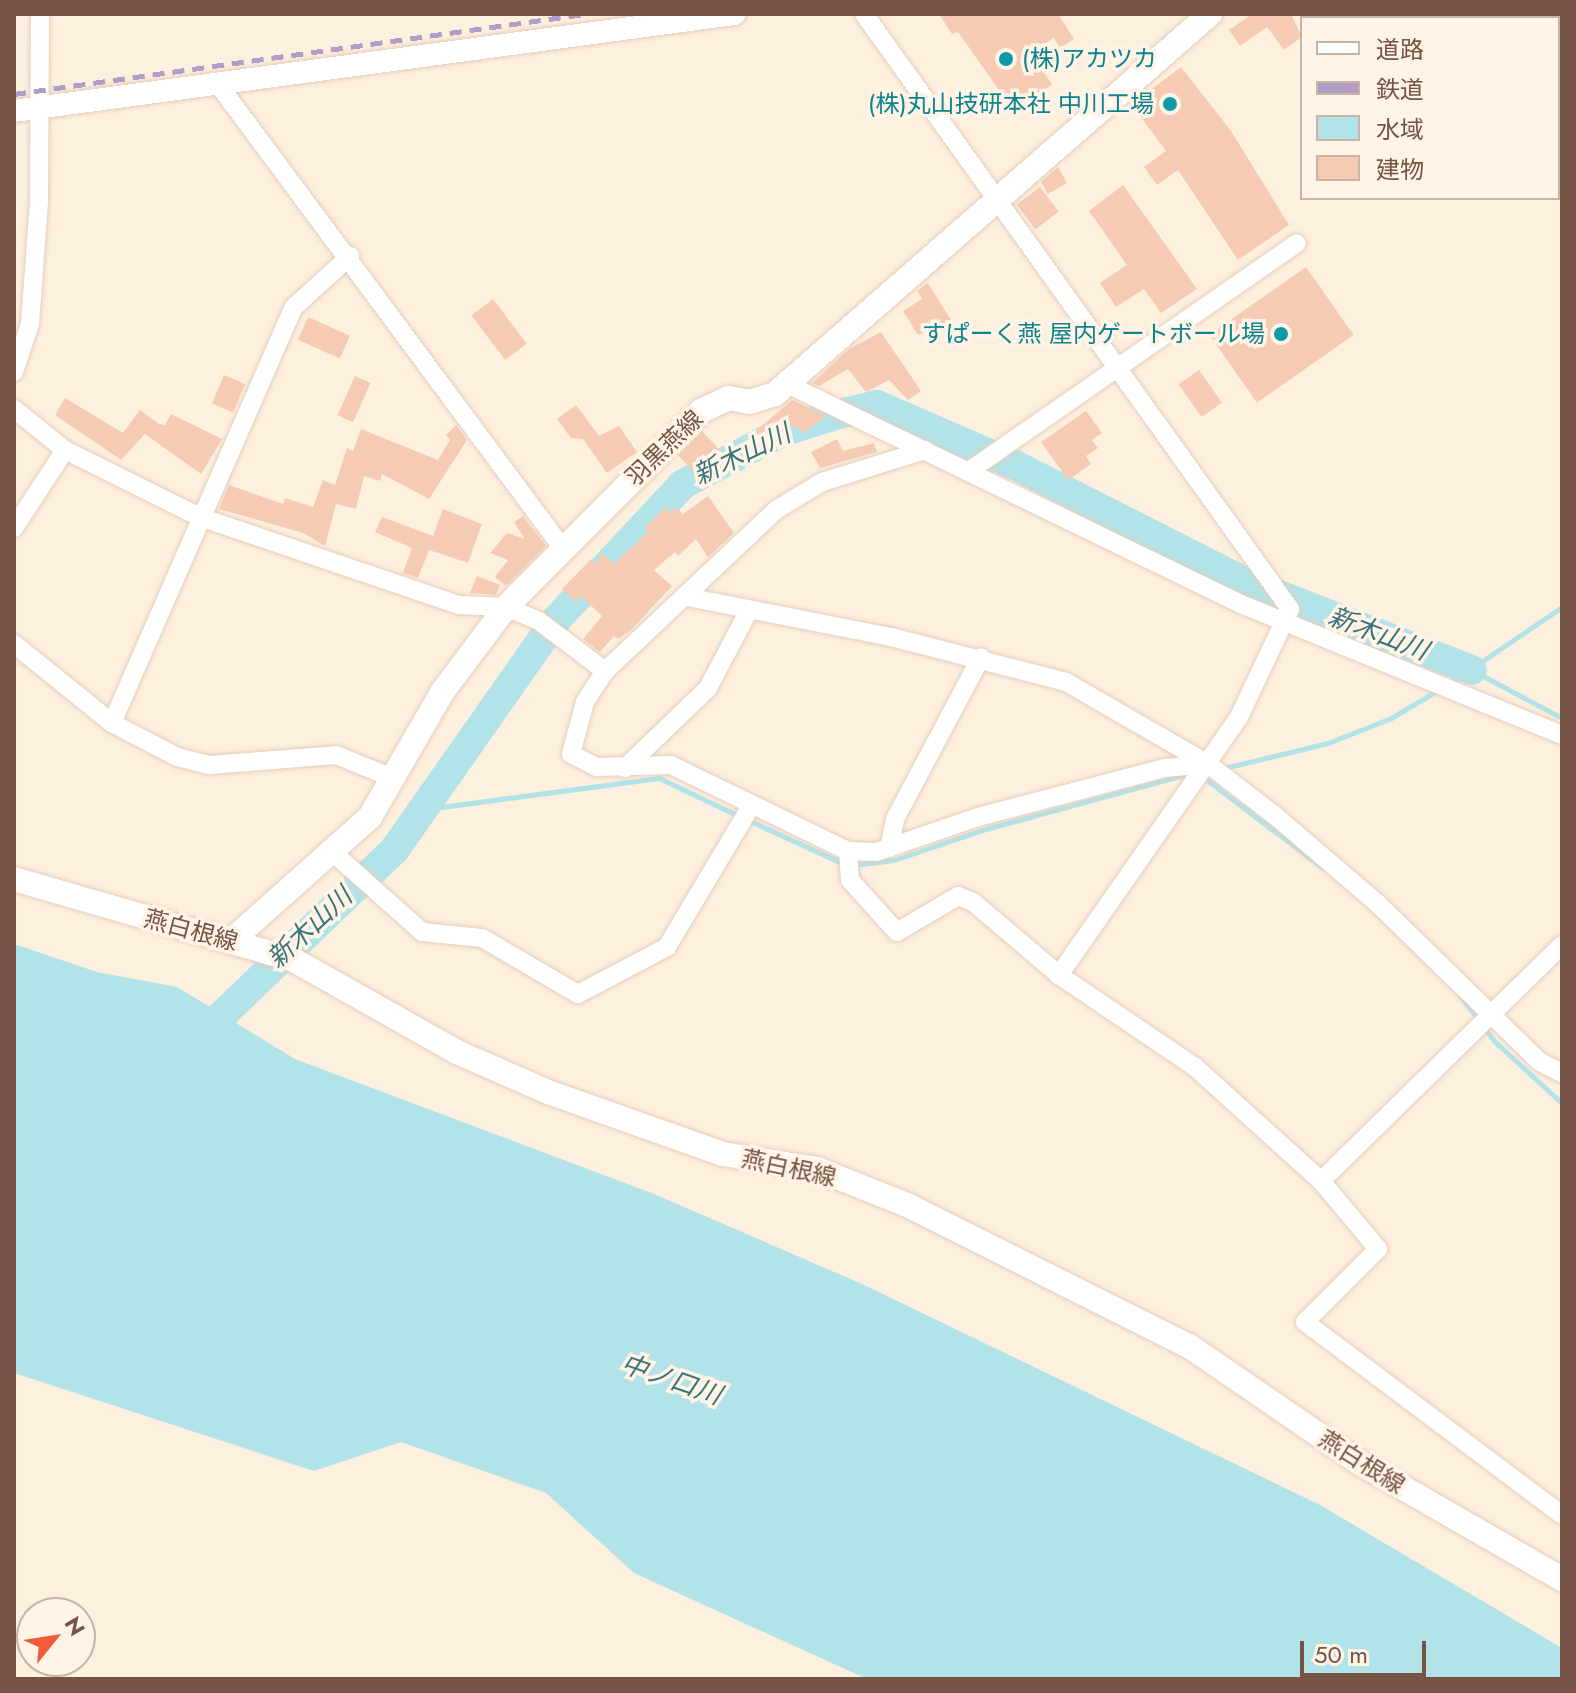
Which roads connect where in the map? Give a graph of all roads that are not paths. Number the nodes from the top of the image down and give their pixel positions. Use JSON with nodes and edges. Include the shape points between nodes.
{"nodes":[{"id":1,"x":40,"y":14,"type":"edge"},
{"id":2,"x":734,"y":14,"type":"edge"},
{"id":3,"x":864,"y":14,"type":"edge"},
{"id":4,"x":1210,"y":14,"type":"edge"},
{"id":5,"x":218,"y":84,"type":"junction"},
{"id":6,"x":39,"y":108,"type":"junction"},
{"id":7,"x":14,"y":111,"type":"edge"},
{"id":8,"x":997,"y":202,"type":"junction"},
{"id":9,"x":1297,"y":243,"type":"dead end"},
{"id":10,"x":350,"y":256,"type":"junction"},
{"id":11,"x":14,"y":372,"type":"edge"},
{"id":12,"x":1116,"y":372,"type":"junction"},
{"id":13,"x":785,"y":383,"type":"junction"},
{"id":14,"x":14,"y":409,"type":"edge"},
{"id":15,"x":65,"y":450,"type":"junction"},
{"id":16,"x":925,"y":450,"type":"junction"},
{"id":17,"x":969,"y":471,"type":"junction"},
{"id":18,"x":200,"y":517,"type":"junction"},
{"id":19,"x":14,"y":528,"type":"edge"},
{"id":20,"x":561,"y":546,"type":"junction"},
{"id":21,"x":687,"y":597,"type":"junction"},
{"id":22,"x":506,"y":607,"type":"junction"},
{"id":23,"x":748,"y":612,"type":"junction"},
{"id":24,"x":1286,"y":623,"type":"junction"},
{"id":25,"x":14,"y":644,"type":"edge"},
{"id":26,"x":981,"y":657,"type":"junction"},
{"id":27,"x":605,"y":671,"type":"junction"},
{"id":28,"x":112,"y":723,"type":"junction"},
{"id":29,"x":1562,"y":735,"type":"edge"},
{"id":30,"x":1208,"y":764,"type":"junction"},
{"id":31,"x":625,"y":768,"type":"junction"},
{"id":32,"x":393,"y":778,"type":"junction"},
{"id":33,"x":751,"y":806,"type":"junction"},
{"id":34,"x":889,"y":848,"type":"junction"},
{"id":35,"x":329,"y":849,"type":"junction"},
{"id":36,"x":848,"y":851,"type":"junction"},
{"id":37,"x":14,"y":879,"type":"edge"},
{"id":38,"x":232,"y":940,"type":"junction"},
{"id":39,"x":1562,"y":945,"type":"edge"},
{"id":40,"x":1059,"y":975,"type":"junction"},
{"id":41,"x":1490,"y":1011,"type":"junction"},
{"id":42,"x":1562,"y":1073,"type":"edge"},
{"id":43,"x":1321,"y":1181,"type":"junction"},
{"id":44,"x":1562,"y":1515,"type":"edge"},
{"id":45,"x":1562,"y":1579,"type":"edge"}],
"edges":[{"from":1,"to":6,"type":"street"},
{"from":2,"to":5,"type":"street"},
{"from":3,"to":8,"type":"street"},
{"from":4,"to":8,"type":"main road","name":"羽黒燕線"},
{"from":5,"to":6,"type":"street"},
{"from":5,"to":10,"type":"street"},
{"from":6,"to":7,"type":"street"},
{"from":6,"to":11,"type":"street","via":[[30,324]]},
{"from":8,"to":12,"type":"street"},
{"from":8,"to":13,"type":"main road","name":"羽黒燕線"},
{"from":9,"to":12,"type":"street"},
{"from":10,"to":18,"type":"street","via":[[294,307]]},
{"from":10,"to":20,"type":"street"},
{"from":12,"to":17,"type":"street"},
{"from":12,"to":24,"type":"street","via":[[1290,609]]},
{"from":13,"to":16,"type":"street"},
{"from":13,"to":20,"type":"main road","name":"羽黒燕線","via":[[775,394],[749,402],[729,398],[711,404]]},
{"from":14,"to":15,"type":"street"},
{"from":15,"to":18,"type":"street"},
{"from":15,"to":19,"type":"street"},
{"from":16,"to":17,"type":"street"},
{"from":16,"to":21,"type":"street","via":[[822,482],[793,498]]},
{"from":17,"to":24,"type":"street"},
{"from":18,"to":22,"type":"street","via":[[459,605]]},
{"from":18,"to":28,"type":"street"},
{"from":20,"to":22,"type":"main road","name":"羽黒燕線"},
{"from":21,"to":23,"type":"street"},
{"from":21,"to":27,"type":"street"},
{"from":22,"to":27,"type":"street","via":[[539,621]]},
{"from":22,"to":32,"type":"main road","name":"羽黒燕線","via":[[443,691]]},
{"from":23,"to":26,"type":"street"},
{"from":23,"to":31,"type":"street","via":[[708,688]]},
{"from":24,"to":29,"type":"street"},
{"from":24,"to":30,"type":"street","via":[[1239,717]]},
{"from":25,"to":28,"type":"street"},
{"from":26,"to":30,"type":"street","via":[[1066,682]]},
{"from":26,"to":34,"type":"street","via":[[895,819]]},
{"from":27,"to":31,"type":"street","via":[[585,702],[571,754],[596,767]]},
{"from":28,"to":32,"type":"street","via":[[177,757],[210,765],[336,755]]},
{"from":30,"to":34,"type":"street","via":[[1165,768],[978,817]]},
{"from":30,"to":40,"type":"street"},
{"from":30,"to":41,"type":"street","via":[[1378,904]]},
{"from":31,"to":33,"type":"street","via":[[671,765]]},
{"from":32,"to":35,"type":"main road","name":"羽黒燕線","via":[[370,817]]},
{"from":33,"to":35,"type":"street","via":[[667,947],[578,994],[482,938],[422,932]]},
{"from":33,"to":36,"type":"street"},
{"from":34,"to":36,"type":"street"},
{"from":35,"to":38,"type":"main road","name":"羽黒燕線"},
{"from":36,"to":40,"type":"street","via":[[850,880],[897,932],[958,896],[973,902]]},
{"from":37,"to":38,"type":"main road","name":"燕白根線"},
{"from":38,"to":45,"type":"main road","name":"燕白根線","via":[[292,959],[457,1052],[548,1092],[723,1154],[817,1169],[907,1205],[1189,1346],[1360,1463]]},
{"from":39,"to":41,"type":"street"},
{"from":40,"to":43,"type":"street","via":[[1195,1067]]},
{"from":41,"to":42,"type":"street","via":[[1540,1062]]},
{"from":41,"to":43,"type":"street"},
{"from":43,"to":44,"type":"street","via":[[1378,1249],[1305,1322]]}]}
